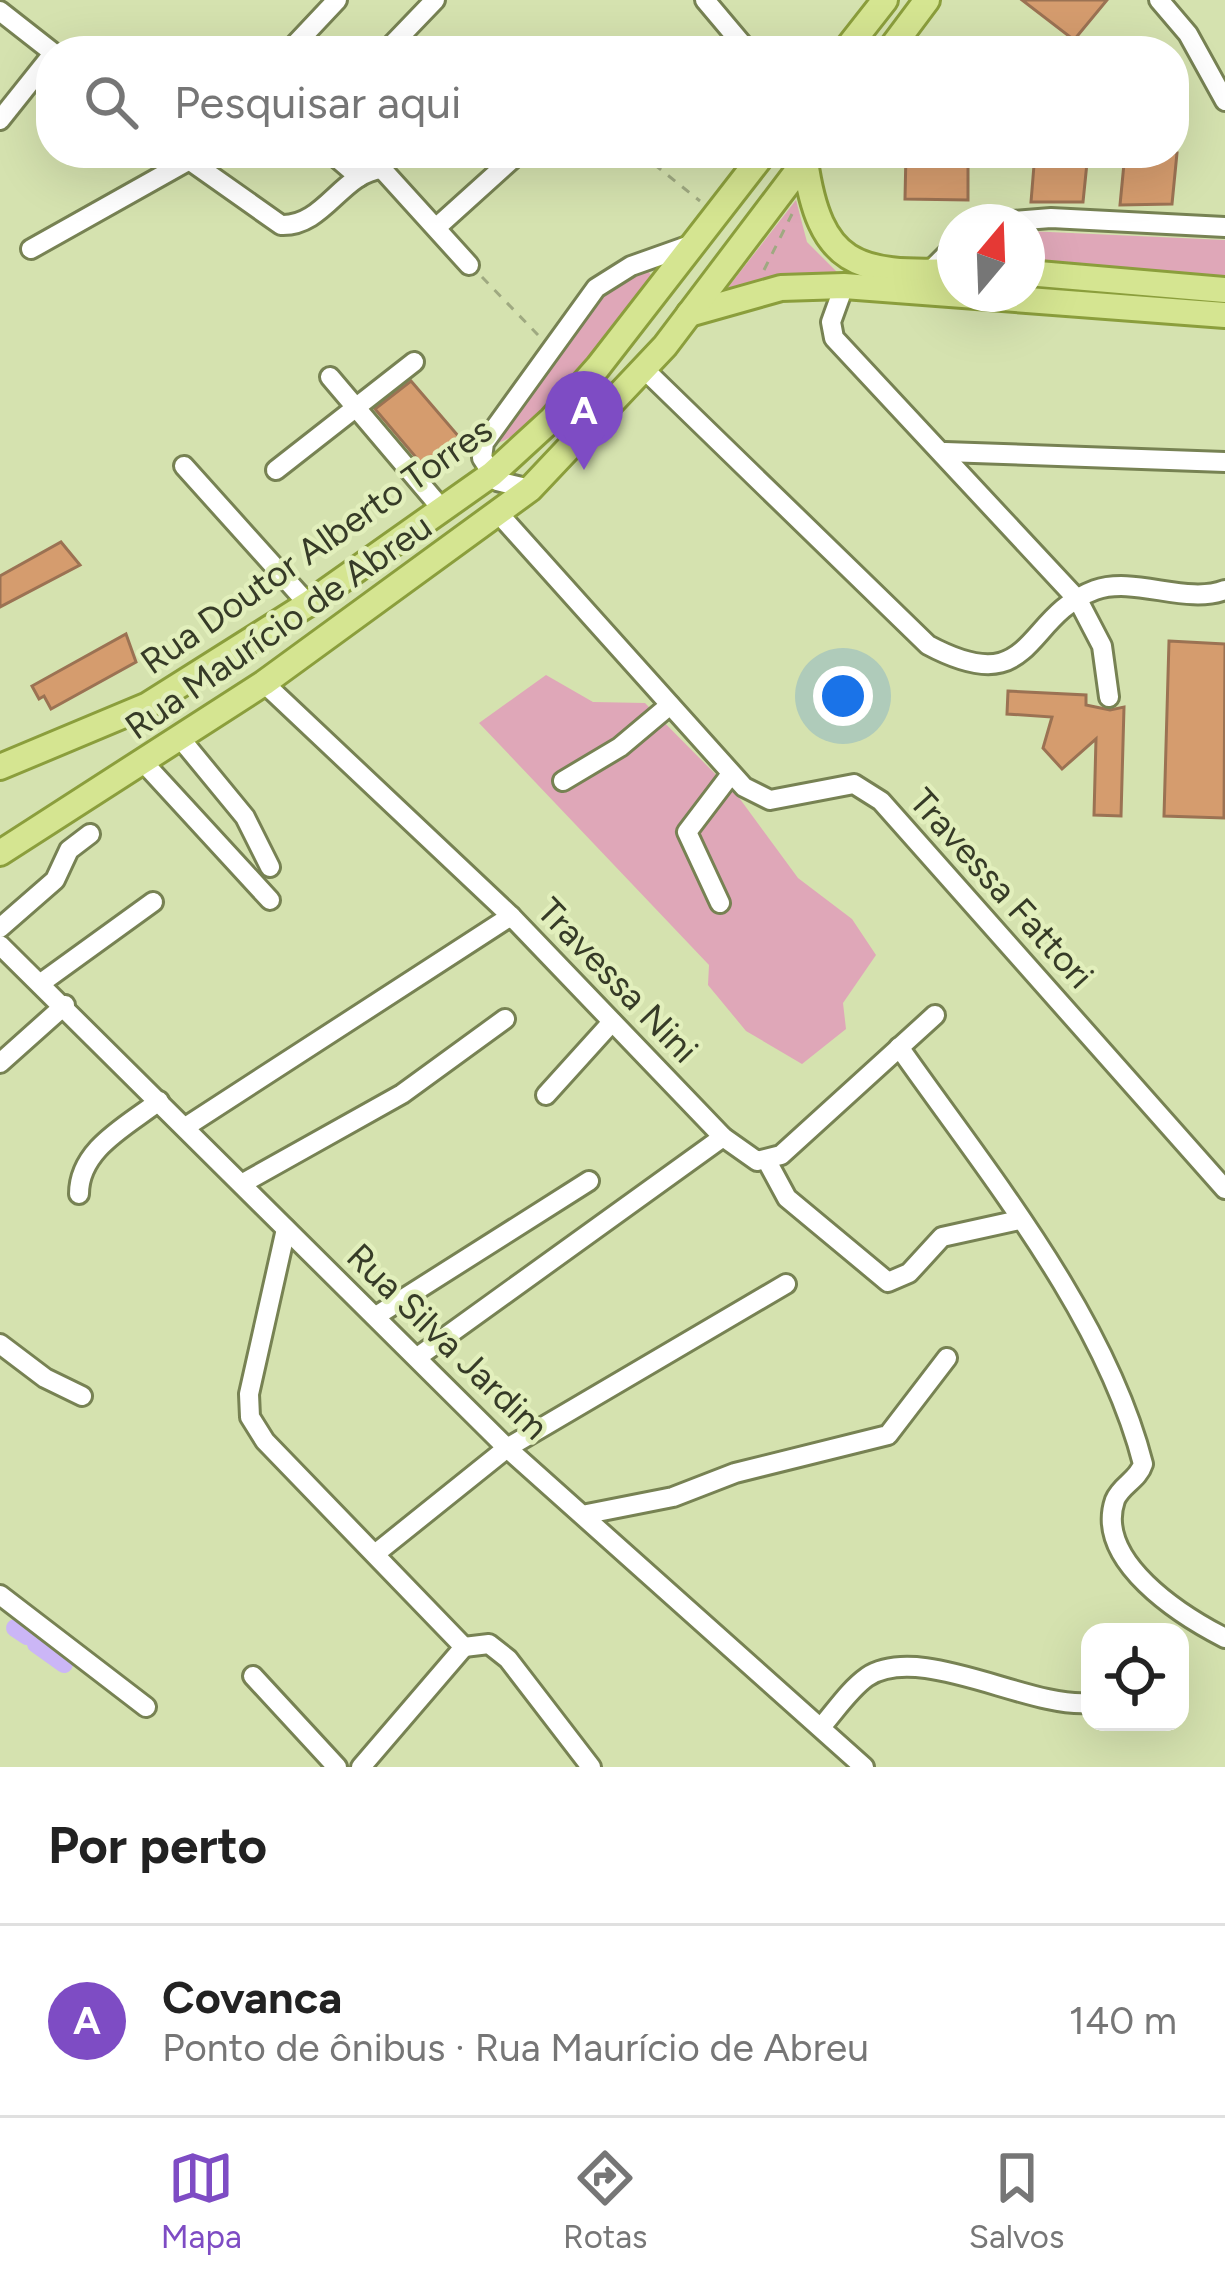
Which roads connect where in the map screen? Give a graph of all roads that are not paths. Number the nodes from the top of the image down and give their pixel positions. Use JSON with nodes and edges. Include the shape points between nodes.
{"nodes":[{"id":1,"x":337,"y":0,"type":"edge"},
{"id":2,"x":435,"y":0,"type":"edge"},
{"id":3,"x":704,"y":0,"type":"edge"},
{"id":4,"x":885,"y":0,"type":"edge"},
{"id":5,"x":927,"y":0,"type":"edge"},
{"id":6,"x":1159,"y":0,"type":"edge"},
{"id":7,"x":0,"y":11,"type":"edge"},
{"id":8,"x":303,"y":36,"type":"edge"},
{"id":9,"x":400,"y":36,"type":"edge"},
{"id":10,"x":735,"y":36,"type":"edge"},
{"id":11,"x":857,"y":36,"type":"edge"},
{"id":12,"x":900,"y":36,"type":"edge"},
{"id":13,"x":36,"y":41,"type":"edge"},
{"id":14,"x":36,"y":73,"type":"edge"},
{"id":15,"x":1225,"y":101,"type":"edge"},
{"id":16,"x":0,"y":120,"type":"edge"},
{"id":17,"x":169,"y":168,"type":"edge"},
{"id":18,"x":204,"y":168,"type":"edge"},
{"id":19,"x":349,"y":168,"type":"edge"},
{"id":20,"x":502,"y":168,"type":"edge"},
{"id":21,"x":752,"y":168,"type":"edge"},
{"id":22,"x":800,"y":168,"type":"edge"},
{"id":23,"x":810,"y":168,"type":"edge"},
{"id":24,"x":359,"y":177,"type":"junction"},
{"id":25,"x":1045,"y":218,"type":"edge"},
{"id":26,"x":437,"y":227,"type":"junction"},
{"id":27,"x":1225,"y":227,"type":"edge"},
{"id":28,"x":693,"y":244,"type":"junction"},
{"id":29,"x":31,"y":249,"type":"dead end"},
{"id":30,"x":937,"y":264,"type":"edge"},
{"id":31,"x":469,"y":265,"type":"road end"},
{"id":32,"x":929,"y":272,"type":"junction"},
{"id":33,"x":937,"y":272,"type":"edge"},
{"id":34,"x":1045,"y":275,"type":"edge"},
{"id":35,"x":844,"y":286,"type":"junction"},
{"id":36,"x":1225,"y":290,"type":"edge"},
{"id":37,"x":687,"y":315,"type":"junction"},
{"id":38,"x":1225,"y":315,"type":"edge"},
{"id":39,"x":414,"y":362,"type":"dead end"},
{"id":40,"x":644,"y":369,"type":"junction"},
{"id":41,"x":330,"y":377,"type":"dead end"},
{"id":42,"x":356,"y":409,"type":"junction"},
{"id":43,"x":945,"y":452,"type":"junction"},
{"id":44,"x":1225,"y":462,"type":"edge"},
{"id":45,"x":184,"y":466,"type":"dead end"},
{"id":46,"x":276,"y":470,"type":"dead end"},
{"id":47,"x":492,"y":474,"type":"junction"},
{"id":48,"x":530,"y":489,"type":"junction"},
{"id":49,"x":442,"y":509,"type":"junction"},
{"id":50,"x":499,"y":514,"type":"junction"},
{"id":51,"x":1225,"y":590,"type":"edge"},
{"id":52,"x":1078,"y":600,"type":"junction"},
{"id":53,"x":308,"y":604,"type":"junction"},
{"id":54,"x":264,"y":683,"type":"junction"},
{"id":55,"x":1109,"y":697,"type":"dead end"},
{"id":56,"x":670,"y":705,"type":"junction"},
{"id":57,"x":180,"y":738,"type":"junction"},
{"id":58,"x":144,"y":764,"type":"junction"},
{"id":59,"x":0,"y":767,"type":"edge"},
{"id":60,"x":731,"y":774,"type":"junction"},
{"id":61,"x":563,"y":781,"type":"dead end"},
{"id":62,"x":90,"y":834,"type":"dead end"},
{"id":63,"x":0,"y":853,"type":"edge"},
{"id":64,"x":270,"y":867,"type":"dead end"},
{"id":65,"x":270,"y":899,"type":"dead end"},
{"id":66,"x":153,"y":902,"type":"dead end"},
{"id":67,"x":720,"y":903,"type":"dead end"},
{"id":68,"x":511,"y":916,"type":"junction"},
{"id":69,"x":0,"y":928,"type":"edge"},
{"id":70,"x":0,"y":945,"type":"edge"},
{"id":71,"x":41,"y":983,"type":"junction"},
{"id":72,"x":65,"y":1005,"type":"junction"},
{"id":73,"x":934,"y":1015,"type":"dead end"},
{"id":74,"x":505,"y":1019,"type":"dead end"},
{"id":75,"x":613,"y":1022,"type":"junction"},
{"id":76,"x":899,"y":1047,"type":"junction"},
{"id":77,"x":0,"y":1063,"type":"edge"},
{"id":78,"x":546,"y":1095,"type":"dead end"},
{"id":79,"x":160,"y":1102,"type":"junction"},
{"id":80,"x":187,"y":1126,"type":"junction"},
{"id":81,"x":723,"y":1137,"type":"junction"},
{"id":82,"x":767,"y":1161,"type":"junction"},
{"id":83,"x":589,"y":1181,"type":"dead end"},
{"id":84,"x":243,"y":1184,"type":"junction"},
{"id":85,"x":1225,"y":1189,"type":"edge"},
{"id":86,"x":79,"y":1194,"type":"dead end"},
{"id":87,"x":1019,"y":1220,"type":"junction"},
{"id":88,"x":286,"y":1229,"type":"junction"},
{"id":89,"x":786,"y":1284,"type":"dead end"},
{"id":90,"x":376,"y":1316,"type":"junction"},
{"id":91,"x":0,"y":1344,"type":"edge"},
{"id":92,"x":418,"y":1356,"type":"junction"},
{"id":93,"x":947,"y":1358,"type":"dead end"},
{"id":94,"x":82,"y":1396,"type":"dead end"},
{"id":95,"x":507,"y":1448,"type":"junction"},
{"id":96,"x":587,"y":1514,"type":"junction"},
{"id":97,"x":375,"y":1555,"type":"junction"},
{"id":98,"x":0,"y":1594,"type":"edge"},
{"id":99,"x":1225,"y":1638,"type":"edge"},
{"id":100,"x":464,"y":1648,"type":"junction"},
{"id":101,"x":253,"y":1676,"type":"dead end"},
{"id":102,"x":1081,"y":1702,"type":"edge"},
{"id":103,"x":146,"y":1707,"type":"dead end"},
{"id":104,"x":822,"y":1726,"type":"junction"},
{"id":105,"x":337,"y":1767,"type":"edge"},
{"id":106,"x":361,"y":1767,"type":"edge"},
{"id":107,"x":591,"y":1767,"type":"edge"},
{"id":108,"x":864,"y":1767,"type":"edge"}],
"edges":[{"from":1,"to":8,"type":"street"},
{"from":2,"to":9,"type":"street"},
{"from":3,"to":10,"type":"street"},
{"from":4,"to":11,"type":"main road"},
{"from":5,"to":12,"type":"main road"},
{"from":6,"to":15,"type":"street"},
{"from":7,"to":13,"type":"street"},
{"from":14,"to":16,"type":"street"},
{"from":17,"to":29,"type":"street"},
{"from":18,"to":24,"type":"street","via":[[271,223],[305,221]]},
{"from":19,"to":24,"type":"street"},
{"from":20,"to":26,"type":"street"},
{"from":21,"to":28,"type":"main road","name":"Rua Doutor Alberto Torres"},
{"from":22,"to":37,"type":"main road","name":"Rua Maurício de Abreu"},
{"from":23,"to":32,"type":"main road","via":[[817,222],[830,244],[877,267]]},
{"from":24,"to":26,"type":"street","via":[[390,172]]},
{"from":25,"to":27,"type":"street"},
{"from":26,"to":31,"type":"street"},
{"from":28,"to":47,"type":"main road","name":"Rua Doutor Alberto Torres","via":[[552,419]]},
{"from":28,"to":47,"type":"street","via":[[596,288],[484,442]]},
{"from":30,"to":32,"type":"street"},
{"from":32,"to":33,"type":"main road"},
{"from":34,"to":36,"type":"main road"},
{"from":35,"to":37,"type":"main road","via":[[752,293]]},
{"from":35,"to":38,"type":"main road"},
{"from":35,"to":43,"type":"street","via":[[834,338]]},
{"from":37,"to":40,"type":"main road","name":"Rua Maurício de Abreu"},
{"from":39,"to":42,"type":"street"},
{"from":40,"to":48,"type":"main road","name":"Rua Maurício de Abreu"},
{"from":40,"to":52,"type":"street","via":[[947,655],[968,664],[1001,662]]},
{"from":41,"to":42,"type":"street"},
{"from":42,"to":46,"type":"street"},
{"from":42,"to":49,"type":"street"},
{"from":43,"to":44,"type":"street"},
{"from":43,"to":52,"type":"street"},
{"from":45,"to":53,"type":"street"},
{"from":47,"to":48,"type":"street"},
{"from":47,"to":49,"type":"main road","name":"Rua Doutor Alberto Torres"},
{"from":48,"to":50,"type":"main road","name":"Rua Maurício de Abreu"},
{"from":49,"to":53,"type":"main road","name":"Rua Doutor Alberto Torres"},
{"from":50,"to":54,"type":"main road","name":"Rua Maurício de Abreu"},
{"from":50,"to":56,"type":"street","name":"Travessa Fattori"},
{"from":51,"to":52,"type":"street","via":[[1099,589]]},
{"from":52,"to":55,"type":"street","via":[[1102,646]]},
{"from":53,"to":59,"type":"main road","name":"Rua Doutor Alberto Torres","via":[[148,705]]},
{"from":54,"to":57,"type":"main road","name":"Rua Maurício de Abreu"},
{"from":54,"to":68,"type":"street","name":"Travessa Nini"},
{"from":56,"to":60,"type":"street","name":"Travessa Fattori"},
{"from":56,"to":61,"type":"street"},
{"from":57,"to":58,"type":"main road","name":"Rua Maurício de Abreu"},
{"from":57,"to":64,"type":"street","via":[[245,817]]},
{"from":58,"to":63,"type":"main road","name":"Rua Maurício de Abreu"},
{"from":58,"to":65,"type":"street"},
{"from":60,"to":67,"type":"street","via":[[687,832]]},
{"from":60,"to":85,"type":"street","name":"Travessa Fattori","via":[[770,800],[843,784],[867,789]]},
{"from":62,"to":69,"type":"street","via":[[69,850],[55,880]]},
{"from":66,"to":71,"type":"street"},
{"from":68,"to":75,"type":"street","name":"Travessa Nini"},
{"from":68,"to":80,"type":"street"},
{"from":70,"to":71,"type":"street","name":"Rua Silva Jardim"},
{"from":71,"to":72,"type":"street","name":"Rua Silva Jardim"},
{"from":72,"to":77,"type":"street"},
{"from":72,"to":79,"type":"street","name":"Rua Silva Jardim"},
{"from":73,"to":76,"type":"street"},
{"from":74,"to":84,"type":"street","via":[[402,1094]]},
{"from":75,"to":78,"type":"street"},
{"from":75,"to":81,"type":"street","name":"Travessa Nini"},
{"from":76,"to":82,"type":"street"},
{"from":76,"to":87,"type":"street"},
{"from":79,"to":80,"type":"street","name":"Rua Silva Jardim"},
{"from":79,"to":86,"type":"street","via":[[87,1158]]},
{"from":80,"to":84,"type":"street","name":"Rua Silva Jardim"},
{"from":81,"to":82,"type":"street","name":"Travessa Nini"},
{"from":81,"to":92,"type":"street"},
{"from":82,"to":87,"type":"street","via":[[787,1198],[888,1282],[942,1237]]},
{"from":83,"to":90,"type":"street"},
{"from":84,"to":88,"type":"street","name":"Rua Silva Jardim"},
{"from":87,"to":99,"type":"street","via":[[1109,1374],[1140,1454],[1140,1473],[1120,1492],[1113,1514],[1125,1554],[1165,1600]]},
{"from":88,"to":90,"type":"street","name":"Rua Silva Jardim"},
{"from":88,"to":97,"type":"street","via":[[250,1417]]},
{"from":89,"to":95,"type":"street"},
{"from":90,"to":92,"type":"street","name":"Rua Silva Jardim"},
{"from":91,"to":94,"type":"street"},
{"from":92,"to":95,"type":"street","name":"Rua Silva Jardim"},
{"from":93,"to":96,"type":"street","via":[[888,1436]]},
{"from":95,"to":96,"type":"street","name":"Rua Silva Jardim"},
{"from":95,"to":97,"type":"street"},
{"from":96,"to":104,"type":"street","name":"Rua Silva Jardim"},
{"from":97,"to":100,"type":"street"},
{"from":98,"to":103,"type":"street"},
{"from":100,"to":106,"type":"street"},
{"from":100,"to":107,"type":"street","via":[[489,1644],[508,1659]]},
{"from":101,"to":105,"type":"street"},
{"from":102,"to":104,"type":"street","via":[[942,1671],[880,1671]]},
{"from":104,"to":108,"type":"street","name":"Rua Silva Jardim"}]}
